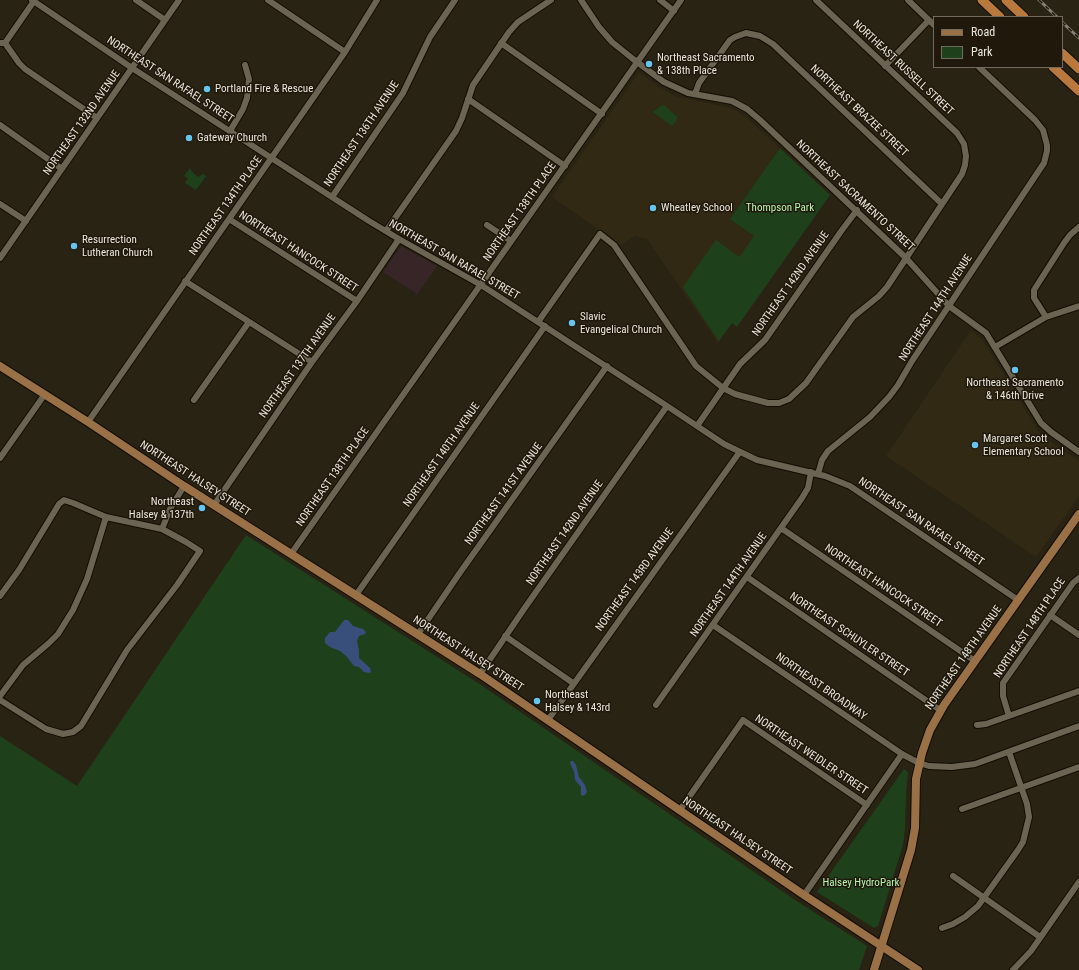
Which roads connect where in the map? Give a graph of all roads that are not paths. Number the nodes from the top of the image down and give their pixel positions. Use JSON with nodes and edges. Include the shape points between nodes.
{"nodes":[{"id":1,"x":136,"y":0,"type":"edge"},
{"id":2,"x":180,"y":0,"type":"edge"},
{"id":3,"x":268,"y":0,"type":"edge"},
{"id":4,"x":377,"y":0,"type":"edge"},
{"id":5,"x":456,"y":0,"type":"edge"},
{"id":6,"x":550,"y":0,"type":"edge"},
{"id":7,"x":581,"y":0,"type":"edge"},
{"id":8,"x":660,"y":0,"type":"edge"},
{"id":9,"x":682,"y":0,"type":"edge"},
{"id":10,"x":816,"y":0,"type":"edge"},
{"id":11,"x":908,"y":0,"type":"edge"},
{"id":12,"x":982,"y":0,"type":"edge"},
{"id":13,"x":1006,"y":0,"type":"edge"},
{"id":14,"x":33,"y":1,"type":"edge"},
{"id":15,"x":674,"y":11,"type":"junction"},
{"id":16,"x":999,"y":16,"type":"edge"},
{"id":17,"x":1023,"y":16,"type":"edge"},
{"id":18,"x":165,"y":20,"type":"junction"},
{"id":19,"x":932,"y":22,"type":"edge"},
{"id":20,"x":2,"y":43,"type":"edge"},
{"id":21,"x":501,"y":43,"type":"junction"},
{"id":22,"x":345,"y":52,"type":"junction"},
{"id":23,"x":1063,"y":54,"type":"edge"},
{"id":24,"x":637,"y":63,"type":"junction"},
{"id":25,"x":245,"y":65,"type":"dead end"},
{"id":26,"x":885,"y":66,"type":"junction"},
{"id":27,"x":132,"y":68,"type":"junction"},
{"id":28,"x":980,"y":68,"type":"edge"},
{"id":29,"x":1054,"y":68,"type":"edge"},
{"id":30,"x":1079,"y":69,"type":"edge"},
{"id":31,"x":1079,"y":91,"type":"edge"},
{"id":32,"x":695,"y":94,"type":"junction"},
{"id":33,"x":468,"y":99,"type":"junction"},
{"id":34,"x":602,"y":114,"type":"junction"},
{"id":35,"x":97,"y":118,"type":"junction"},
{"id":36,"x":0,"y":125,"type":"edge"},
{"id":37,"x":230,"y":131,"type":"junction"},
{"id":38,"x":272,"y":158,"type":"junction"},
{"id":39,"x":565,"y":166,"type":"junction"},
{"id":40,"x":62,"y":169,"type":"junction"},
{"id":41,"x":332,"y":197,"type":"junction"},
{"id":42,"x":0,"y":204,"type":"edge"},
{"id":43,"x":942,"y":204,"type":"junction"},
{"id":44,"x":857,"y":210,"type":"junction"},
{"id":45,"x":229,"y":219,"type":"junction"},
{"id":46,"x":26,"y":221,"type":"junction"},
{"id":47,"x":487,"y":225,"type":"dead end"},
{"id":48,"x":1079,"y":228,"type":"edge"},
{"id":49,"x":386,"y":231,"type":"junction"},
{"id":50,"x":399,"y":239,"type":"junction"},
{"id":51,"x":512,"y":242,"type":"junction"},
{"id":52,"x":0,"y":258,"type":"edge"},
{"id":53,"x":906,"y":258,"type":"junction"},
{"id":54,"x":185,"y":281,"type":"junction"},
{"id":55,"x":481,"y":285,"type":"junction"},
{"id":56,"x":357,"y":301,"type":"junction"},
{"id":57,"x":949,"y":306,"type":"junction"},
{"id":58,"x":1079,"y":306,"type":"edge"},
{"id":59,"x":1046,"y":317,"type":"junction"},
{"id":60,"x":249,"y":322,"type":"junction"},
{"id":61,"x":538,"y":322,"type":"junction"},
{"id":62,"x":545,"y":326,"type":"junction"},
{"id":63,"x":995,"y":347,"type":"junction"},
{"id":64,"x":312,"y":362,"type":"junction"},
{"id":65,"x":0,"y":366,"type":"edge"},
{"id":66,"x":607,"y":366,"type":"junction"},
{"id":67,"x":723,"y":388,"type":"junction"},
{"id":68,"x":45,"y":394,"type":"junction"},
{"id":69,"x":194,"y":400,"type":"dead end"},
{"id":70,"x":667,"y":406,"type":"junction"},
{"id":71,"x":88,"y":422,"type":"junction"},
{"id":72,"x":697,"y":426,"type":"junction"},
{"id":73,"x":1079,"y":452,"type":"edge"},
{"id":74,"x":739,"y":453,"type":"junction"},
{"id":75,"x":0,"y":458,"type":"edge"},
{"id":76,"x":814,"y":473,"type":"junction"},
{"id":77,"x":184,"y":486,"type":"junction"},
{"id":78,"x":214,"y":505,"type":"junction"},
{"id":79,"x":126,"y":514,"type":"dead end"},
{"id":80,"x":1079,"y":514,"type":"edge"},
{"id":81,"x":106,"y":517,"type":"junction"},
{"id":82,"x":126,"y":522,"type":"junction"},
{"id":83,"x":162,"y":528,"type":"junction"},
{"id":84,"x":781,"y":528,"type":"junction"},
{"id":85,"x":291,"y":554,"type":"junction"},
{"id":86,"x":747,"y":577,"type":"junction"},
{"id":87,"x":1079,"y":578,"type":"edge"},
{"id":88,"x":356,"y":595,"type":"junction"},
{"id":89,"x":0,"y":596,"type":"edge"},
{"id":90,"x":1018,"y":600,"type":"junction"},
{"id":91,"x":1050,"y":615,"type":"junction"},
{"id":92,"x":713,"y":625,"type":"junction"},
{"id":93,"x":418,"y":634,"type":"junction"},
{"id":94,"x":1079,"y":635,"type":"edge"},
{"id":95,"x":505,"y":636,"type":"junction"},
{"id":96,"x":975,"y":661,"type":"junction"},
{"id":97,"x":480,"y":674,"type":"junction"},
{"id":98,"x":573,"y":683,"type":"junction"},
{"id":99,"x":1079,"y":691,"type":"edge"},
{"id":100,"x":0,"y":696,"type":"edge"},
{"id":101,"x":0,"y":700,"type":"edge"},
{"id":102,"x":656,"y":705,"type":"dead end"},
{"id":103,"x":940,"y":710,"type":"junction"},
{"id":104,"x":1010,"y":716,"type":"junction"},
{"id":105,"x":548,"y":720,"type":"junction"},
{"id":106,"x":976,"y":726,"type":"dead end"},
{"id":107,"x":1079,"y":726,"type":"edge"},
{"id":108,"x":1009,"y":752,"type":"junction"},
{"id":109,"x":902,"y":754,"type":"junction"},
{"id":110,"x":919,"y":763,"type":"junction"},
{"id":111,"x":1079,"y":767,"type":"edge"},
{"id":112,"x":1022,"y":788,"type":"junction"},
{"id":113,"x":867,"y":805,"type":"junction"},
{"id":114,"x":962,"y":809,"type":"dead end"},
{"id":115,"x":680,"y":810,"type":"junction"},
{"id":116,"x":953,"y":876,"type":"dead end"},
{"id":117,"x":1079,"y":882,"type":"edge"},
{"id":118,"x":804,"y":895,"type":"junction"},
{"id":119,"x":984,"y":898,"type":"junction"},
{"id":120,"x":942,"y":928,"type":"dead end"},
{"id":121,"x":1040,"y":937,"type":"junction"},
{"id":122,"x":882,"y":945,"type":"junction"},
{"id":123,"x":874,"y":970,"type":"edge"},
{"id":124,"x":918,"y":970,"type":"edge"},
{"id":125,"x":1013,"y":970,"type":"edge"}],
"edges":[{"from":1,"to":18,"type":"street"},
{"from":2,"to":18,"type":"street","name":"NORTHEAST 132ND AVENUE"},
{"from":3,"to":22,"type":"street"},
{"from":4,"to":22,"type":"street","name":"NORTHEAST 134TH PLACE"},
{"from":5,"to":41,"type":"street","name":"NORTHEAST 136TH AVENUE","via":[[430,37],[403,93]]},
{"from":6,"to":21,"type":"street","via":[[518,22]]},
{"from":7,"to":24,"type":"street","name":"NORTHEAST SACRAMENTO STREET","via":[[606,35]]},
{"from":8,"to":15,"type":"street"},
{"from":9,"to":15,"type":"street","name":"NORTHEAST 138TH PLACE"},
{"from":10,"to":26,"type":"street","name":"NORTHEAST RUSSELL STREET"},
{"from":11,"to":19,"type":"street"},
{"from":12,"to":16,"type":"highway"},
{"from":13,"to":17,"type":"highway"},
{"from":14,"to":20,"type":"street"},
{"from":14,"to":27,"type":"street","name":"NORTHEAST SAN RAFAEL STREET"},
{"from":15,"to":24,"type":"street","name":"NORTHEAST 138TH PLACE"},
{"from":18,"to":27,"type":"street","name":"NORTHEAST 132ND AVENUE"},
{"from":19,"to":26,"type":"street"},
{"from":20,"to":35,"type":"street","via":[[25,69]]},
{"from":21,"to":33,"type":"street","via":[[473,86]]},
{"from":21,"to":34,"type":"street"},
{"from":22,"to":38,"type":"street","name":"NORTHEAST 134TH PLACE"},
{"from":23,"to":30,"type":"highway"},
{"from":24,"to":32,"type":"street","name":"NORTHEAST SACRAMENTO STREET","via":[[672,86]]},
{"from":24,"to":34,"type":"street","name":"NORTHEAST 138TH PLACE"},
{"from":25,"to":37,"type":"street","via":[[249,79],[247,98]]},
{"from":26,"to":43,"type":"street","name":"NORTHEAST RUSSELL STREET","via":[[957,133],[964,144],[965,166]]},
{"from":27,"to":35,"type":"street","name":"NORTHEAST 132ND AVENUE"},
{"from":27,"to":37,"type":"street","name":"NORTHEAST SAN RAFAEL STREET"},
{"from":28,"to":57,"type":"street","name":"NORTHEAST 144TH AVENUE","via":[[1039,125],[1046,136],[1047,151],[1044,163]]},
{"from":29,"to":31,"type":"highway"},
{"from":32,"to":43,"type":"street","name":"NORTHEAST BRAZEE STREET","via":[[699,83],[730,40],[746,34],[760,36],[773,44]]},
{"from":32,"to":44,"type":"street","name":"NORTHEAST SACRAMENTO STREET","via":[[732,101],[747,109]]},
{"from":33,"to":39,"type":"street"},
{"from":33,"to":49,"type":"street","via":[[456,131]]},
{"from":34,"to":39,"type":"street","name":"NORTHEAST 138TH PLACE"},
{"from":35,"to":40,"type":"street","name":"NORTHEAST 132ND AVENUE"},
{"from":36,"to":40,"type":"street"},
{"from":37,"to":38,"type":"street","name":"NORTHEAST SAN RAFAEL STREET"},
{"from":38,"to":41,"type":"street","name":"NORTHEAST SAN RAFAEL STREET"},
{"from":38,"to":45,"type":"street","name":"NORTHEAST 134TH PLACE"},
{"from":39,"to":51,"type":"street","name":"NORTHEAST 138TH PLACE"},
{"from":40,"to":46,"type":"street","name":"NORTHEAST 132ND AVENUE"},
{"from":41,"to":49,"type":"street","name":"NORTHEAST SAN RAFAEL STREET"},
{"from":42,"to":46,"type":"street"},
{"from":43,"to":53,"type":"street"},
{"from":44,"to":53,"type":"street","name":"NORTHEAST SACRAMENTO STREET"},
{"from":44,"to":67,"type":"street","name":"NORTHEAST 142ND AVENUE","via":[[764,340],[740,364]]},
{"from":45,"to":54,"type":"street","name":"NORTHEAST 134TH PLACE"},
{"from":45,"to":56,"type":"street","name":"NORTHEAST HANCOCK STREET"},
{"from":46,"to":52,"type":"street","name":"NORTHEAST 132ND AVENUE"},
{"from":47,"to":51,"type":"street"},
{"from":48,"to":59,"type":"street","via":[[1064,243],[1034,290],[1034,298]]},
{"from":49,"to":50,"type":"street","name":"NORTHEAST SAN RAFAEL STREET"},
{"from":50,"to":55,"type":"street","name":"NORTHEAST SAN RAFAEL STREET"},
{"from":50,"to":56,"type":"street","name":"NORTHEAST 137TH AVENUE"},
{"from":51,"to":55,"type":"street","name":"NORTHEAST 138TH PLACE"},
{"from":53,"to":57,"type":"street","name":"NORTHEAST SACRAMENTO STREET"},
{"from":53,"to":67,"type":"street","via":[[883,292],[853,317],[806,383],[789,399],[775,403],[735,394]]},
{"from":54,"to":60,"type":"street"},
{"from":54,"to":71,"type":"street","name":"NORTHEAST 134TH PLACE"},
{"from":55,"to":61,"type":"street","name":"NORTHEAST SAN RAFAEL STREET"},
{"from":55,"to":85,"type":"street","name":"NORTHEAST 138TH PLACE"},
{"from":56,"to":64,"type":"street","name":"NORTHEAST 137TH AVENUE"},
{"from":57,"to":63,"type":"street","name":"NORTHEAST SACRAMENTO STREET","via":[[986,333]]},
{"from":57,"to":76,"type":"street","name":"NORTHEAST 144TH AVENUE","via":[[889,397],[860,427],[828,451]]},
{"from":58,"to":59,"type":"street"},
{"from":59,"to":63,"type":"street"},
{"from":60,"to":64,"type":"street"},
{"from":60,"to":69,"type":"street"},
{"from":61,"to":62,"type":"street","name":"NORTHEAST SAN RAFAEL STREET"},
{"from":61,"to":67,"type":"street","via":[[600,234],[614,245],[696,366]]},
{"from":62,"to":66,"type":"street","name":"NORTHEAST SAN RAFAEL STREET"},
{"from":62,"to":88,"type":"street","name":"NORTHEAST 140TH AVENUE"},
{"from":63,"to":73,"type":"street","name":"NORTHEAST SACRAMENTO STREET","via":[[1041,423]]},
{"from":64,"to":78,"type":"street","name":"NORTHEAST 137TH AVENUE"},
{"from":65,"to":68,"type":"main road","name":"NORTHEAST HALSEY STREET"},
{"from":66,"to":70,"type":"street","name":"NORTHEAST SAN RAFAEL STREET"},
{"from":66,"to":93,"type":"street","name":"NORTHEAST 141ST AVENUE"},
{"from":67,"to":72,"type":"street","name":"NORTHEAST 142ND AVENUE"},
{"from":68,"to":71,"type":"main road","name":"NORTHEAST HALSEY STREET"},
{"from":68,"to":75,"type":"street"},
{"from":70,"to":72,"type":"street","name":"NORTHEAST SAN RAFAEL STREET"},
{"from":70,"to":95,"type":"street","name":"NORTHEAST 142ND AVENUE"},
{"from":71,"to":77,"type":"main road","name":"NORTHEAST HALSEY STREET"},
{"from":72,"to":74,"type":"street","name":"NORTHEAST SAN RAFAEL STREET"},
{"from":74,"to":76,"type":"street","name":"NORTHEAST SAN RAFAEL STREET","via":[[764,462]]},
{"from":74,"to":98,"type":"street","name":"NORTHEAST 143RD AVENUE"},
{"from":76,"to":84,"type":"street","name":"NORTHEAST 144TH AVENUE","via":[[805,494]]},
{"from":76,"to":90,"type":"street","name":"NORTHEAST SAN RAFAEL STREET","via":[[843,482],[860,492]]},
{"from":77,"to":78,"type":"main road","name":"NORTHEAST HALSEY STREET"},
{"from":77,"to":83,"type":"street"},
{"from":78,"to":85,"type":"main road","name":"NORTHEAST HALSEY STREET"},
{"from":79,"to":82,"type":"street"},
{"from":80,"to":90,"type":"main road","name":"NORTHEAST 148TH AVENUE"},
{"from":81,"to":82,"type":"street"},
{"from":81,"to":89,"type":"street","via":[[64,500]]},
{"from":81,"to":100,"type":"street","via":[[87,579],[73,610],[58,634],[23,665]]},
{"from":82,"to":83,"type":"street"},
{"from":83,"to":101,"type":"street","via":[[200,551],[127,650],[81,726],[68,734],[56,733]]},
{"from":84,"to":86,"type":"street","name":"NORTHEAST 144TH AVENUE"},
{"from":84,"to":96,"type":"street","name":"NORTHEAST HANCOCK STREET"},
{"from":85,"to":88,"type":"main road","name":"NORTHEAST HALSEY STREET"},
{"from":86,"to":92,"type":"street","name":"NORTHEAST 144TH AVENUE"},
{"from":86,"to":103,"type":"street","name":"NORTHEAST SCHUYLER STREET"},
{"from":87,"to":91,"type":"street","name":"NORTHEAST 148TH PLACE"},
{"from":88,"to":93,"type":"main road","name":"NORTHEAST HALSEY STREET"},
{"from":90,"to":96,"type":"main road","name":"NORTHEAST 148TH AVENUE"},
{"from":91,"to":94,"type":"street"},
{"from":91,"to":104,"type":"street","name":"NORTHEAST 148TH PLACE","via":[[1003,683],[1003,696]]},
{"from":92,"to":102,"type":"street","name":"NORTHEAST 144TH AVENUE"},
{"from":92,"to":109,"type":"street","name":"NORTHEAST BROADWAY"},
{"from":93,"to":97,"type":"main road","name":"NORTHEAST HALSEY STREET"},
{"from":95,"to":97,"type":"street","name":"NORTHEAST 142ND AVENUE"},
{"from":95,"to":98,"type":"street"},
{"from":96,"to":103,"type":"main road","name":"NORTHEAST 148TH AVENUE"},
{"from":97,"to":105,"type":"main road","name":"NORTHEAST HALSEY STREET"},
{"from":98,"to":105,"type":"street","name":"NORTHEAST 143RD AVENUE"},
{"from":99,"to":104,"type":"street"},
{"from":103,"to":110,"type":"main road","name":"NORTHEAST 148TH AVENUE","via":[[926,738]]},
{"from":104,"to":106,"type":"street"},
{"from":105,"to":115,"type":"main road","name":"NORTHEAST HALSEY STREET"},
{"from":107,"to":108,"type":"street"},
{"from":108,"to":110,"type":"street","via":[[963,766],[941,767]]},
{"from":108,"to":112,"type":"street"},
{"from":109,"to":110,"type":"street","name":"NORTHEAST BROADWAY"},
{"from":109,"to":113,"type":"street"},
{"from":110,"to":122,"type":"main road","name":"NORTHEAST 148TH AVENUE","via":[[911,850]]},
{"from":111,"to":112,"type":"street"},
{"from":112,"to":114,"type":"street"},
{"from":112,"to":119,"type":"street","via":[[1028,817],[1023,842]]},
{"from":113,"to":115,"type":"street","name":"NORTHEAST WEIDLER STREET","via":[[743,720]]},
{"from":113,"to":118,"type":"street"},
{"from":115,"to":118,"type":"main road","name":"NORTHEAST HALSEY STREET"},
{"from":116,"to":119,"type":"street"},
{"from":117,"to":121,"type":"street"},
{"from":118,"to":122,"type":"main road","name":"NORTHEAST HALSEY STREET"},
{"from":119,"to":120,"type":"street","via":[[972,912]]},
{"from":119,"to":121,"type":"street"},
{"from":121,"to":125,"type":"street"},
{"from":122,"to":123,"type":"main road","name":"NORTHEAST 148TH AVENUE"},
{"from":122,"to":124,"type":"main road","name":"NORTHEAST HALSEY STREET"}]}
